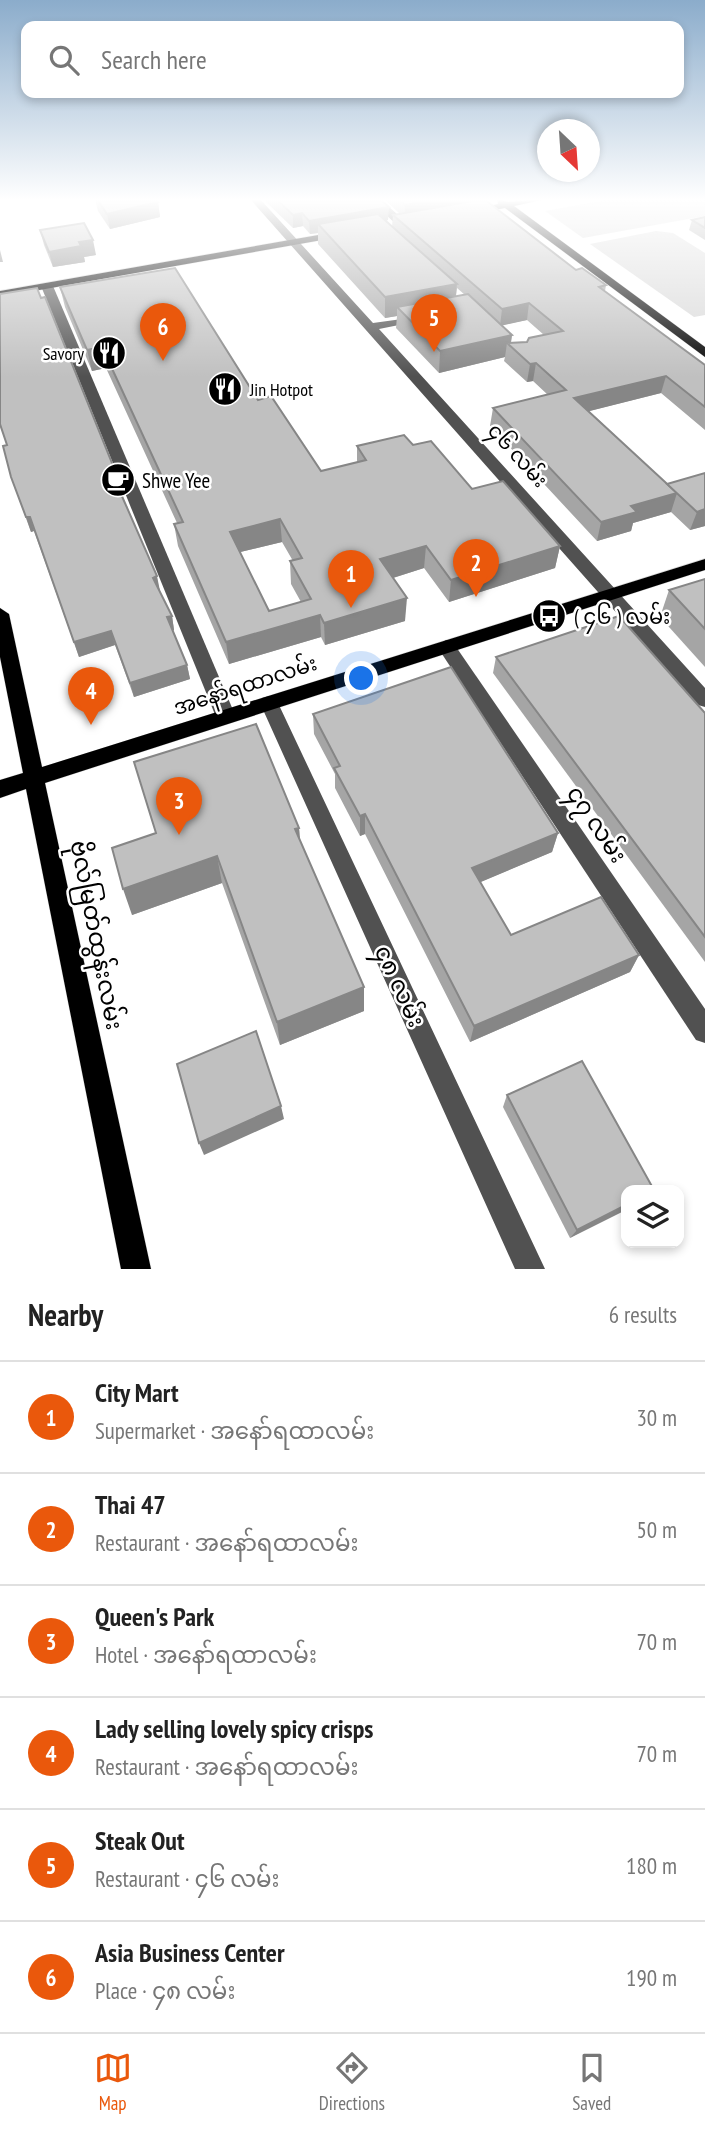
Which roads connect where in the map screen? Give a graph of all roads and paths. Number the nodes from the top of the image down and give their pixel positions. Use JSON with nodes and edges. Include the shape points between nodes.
{"nodes":[{"id":1,"x":212,"y":258,"type":"edge"},
{"id":2,"x":310,"y":258,"type":"edge"},
{"id":3,"x":577,"y":258,"type":"edge"},
{"id":4,"x":47,"y":286,"type":"junction"},
{"id":5,"x":0,"y":294,"type":"edge"},
{"id":6,"x":433,"y":315,"type":"edge"},
{"id":7,"x":372,"y":327,"type":"junction"},
{"id":8,"x":705,"y":354,"type":"edge"},
{"id":9,"x":705,"y":564,"type":"edge"},
{"id":10,"x":611,"y":593,"type":"junction"},
{"id":11,"x":0,"y":614,"type":"edge"},
{"id":12,"x":446,"y":646,"type":"junction"},
{"id":13,"x":705,"y":700,"type":"edge"},
{"id":14,"x":269,"y":703,"type":"junction"},
{"id":15,"x":226,"y":717,"type":"junction"},
{"id":16,"x":36,"y":778,"type":"junction"},
{"id":17,"x":0,"y":789,"type":"edge"},
{"id":18,"x":705,"y":1031,"type":"edge"},
{"id":19,"x":136,"y":1269,"type":"edge"},
{"id":20,"x":530,"y":1269,"type":"edge"}],
"edges":[{"from":1,"to":4,"type":"main road"},
{"from":2,"to":7,"type":"street","name":"၄၆ လမ်း"},
{"from":3,"to":8,"type":"main road"},
{"from":4,"to":5,"type":"main road"},
{"from":4,"to":15,"type":"street"},
{"from":6,"to":7,"type":"street"},
{"from":7,"to":10,"type":"street","name":"၄၆ လမ်း"},
{"from":9,"to":10,"type":"main road","name":"အနော်ရထာလမ်း"},
{"from":10,"to":12,"type":"main road","name":"အနော်ရထာလမ်း"},
{"from":10,"to":13,"type":"street","name":"၄၆ လမ်း"},
{"from":11,"to":16,"type":"main road","name":"ဗိုလ်မြတ်ထွန်းလမ်း"},
{"from":12,"to":14,"type":"main road","name":"အနော်ရထာလမ်း"},
{"from":12,"to":18,"type":"street","name":"၄၇ လမ်း"},
{"from":14,"to":15,"type":"main road","name":"အနော်ရထာလမ်း"},
{"from":14,"to":20,"type":"street","name":"၄၈ လမ်း"},
{"from":15,"to":16,"type":"main road","name":"အနော်ရထာလမ်း"},
{"from":16,"to":17,"type":"main road","name":"အနော်ရထာလမ်း"},
{"from":16,"to":19,"type":"main road","name":"ဗိုလ်မြတ်ထွန်းလမ်း"}]}
